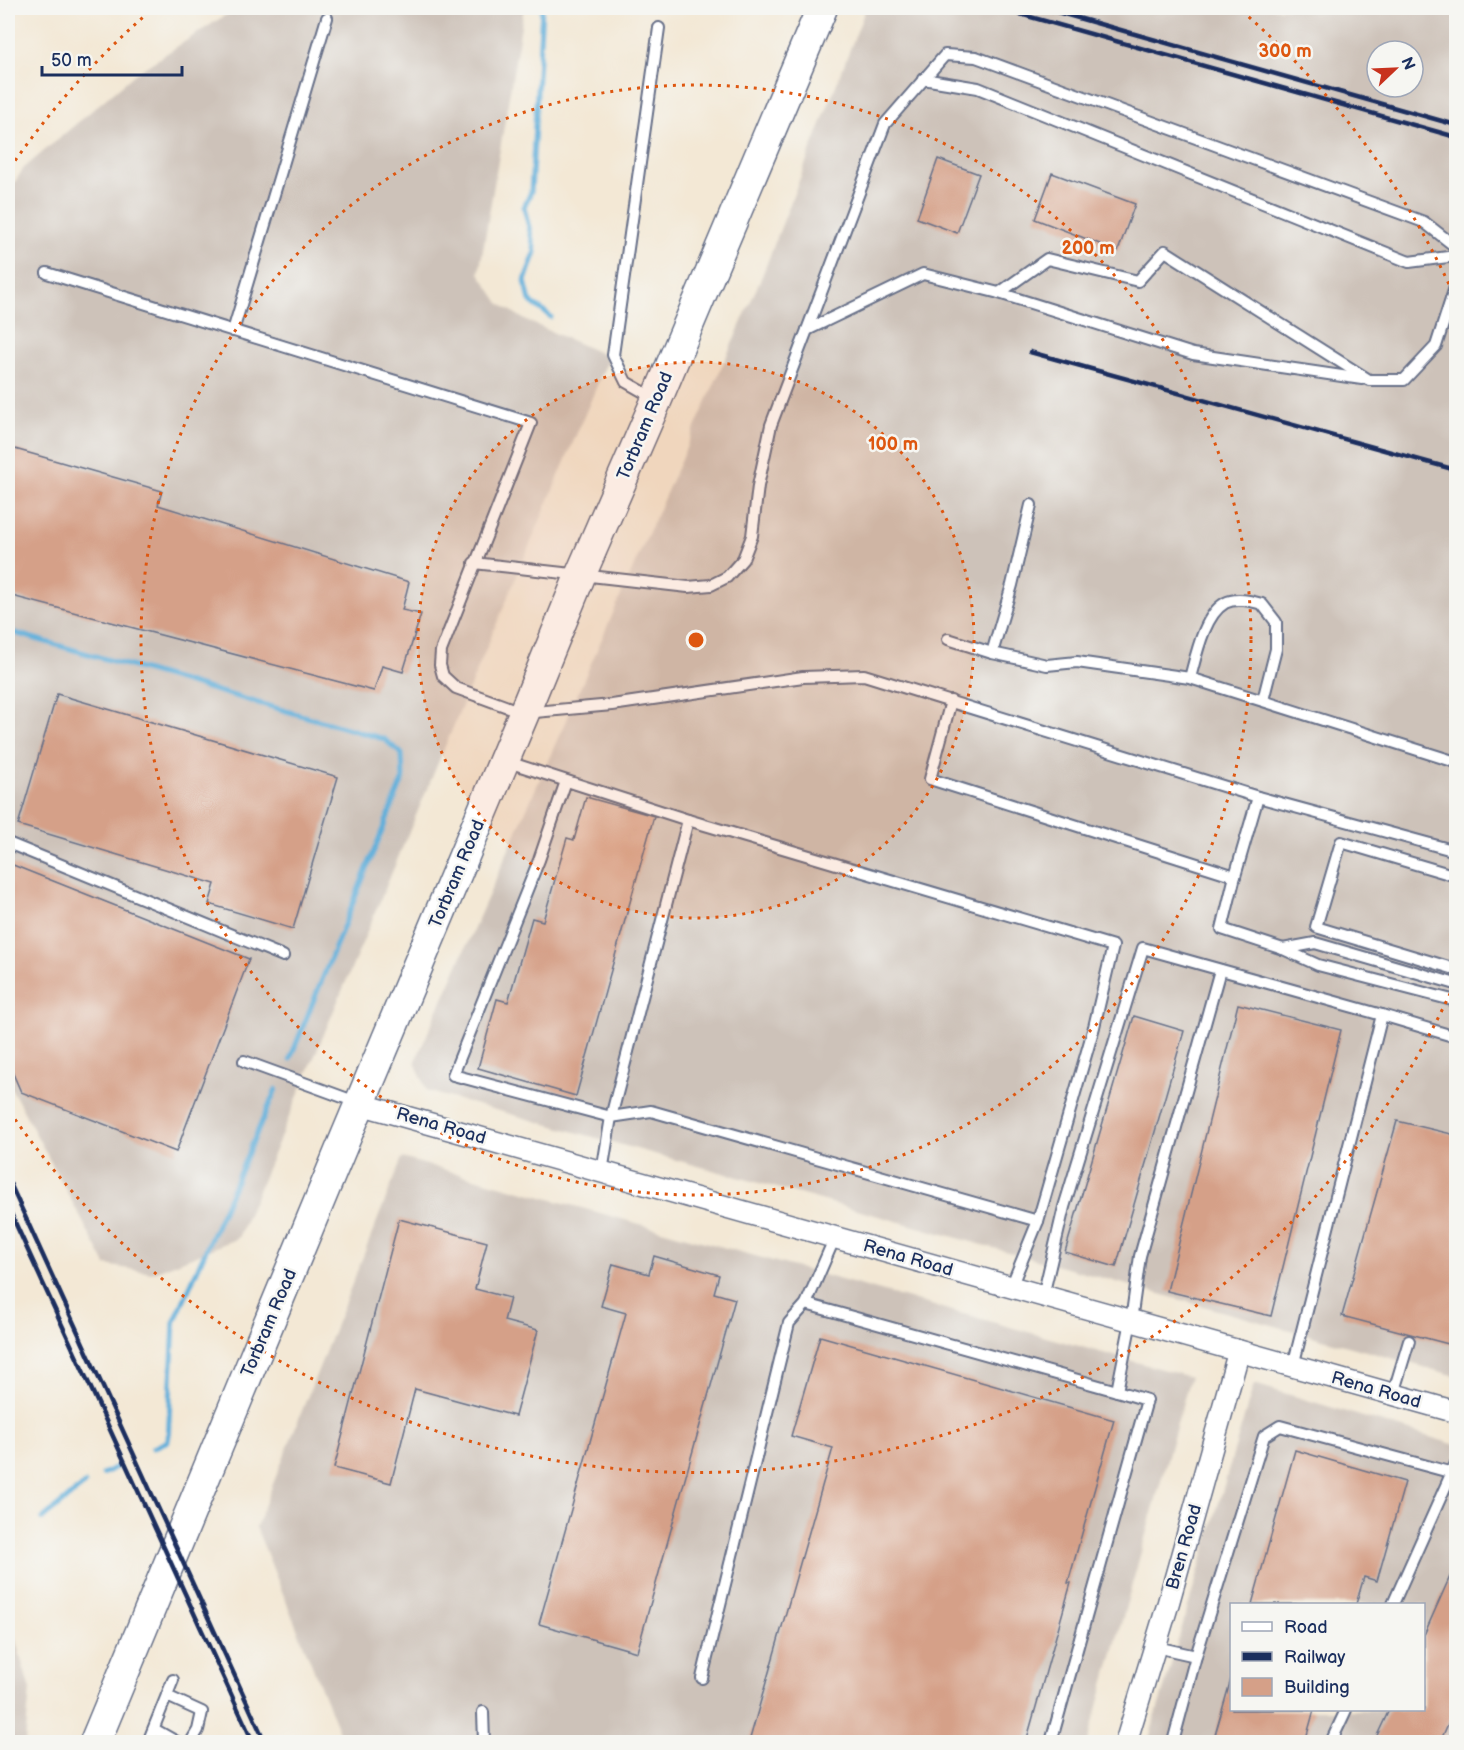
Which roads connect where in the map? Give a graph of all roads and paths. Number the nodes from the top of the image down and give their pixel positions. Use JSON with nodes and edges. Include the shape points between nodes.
{"nodes":[{"id":1,"x":822,"y":8,"type":"edge"},
{"id":2,"x":327,"y":18,"type":"dead end"},
{"id":3,"x":659,"y":28,"type":"dead end"},
{"id":4,"x":923,"y":79,"type":"junction"},
{"id":5,"x":1456,"y":247,"type":"edge"},
{"id":6,"x":1456,"y":256,"type":"edge"},
{"id":7,"x":47,"y":273,"type":"dead end"},
{"id":8,"x":1456,"y":284,"type":"edge"},
{"id":9,"x":999,"y":294,"type":"junction"},
{"id":10,"x":807,"y":330,"type":"junction"},
{"id":11,"x":233,"y":331,"type":"junction"},
{"id":12,"x":1369,"y":380,"type":"junction"},
{"id":13,"x":657,"y":399,"type":"junction"},
{"id":14,"x":1031,"y":505,"type":"dead end"},
{"id":15,"x":474,"y":563,"type":"junction"},
{"id":16,"x":580,"y":576,"type":"junction"},
{"id":17,"x":948,"y":639,"type":"dead end"},
{"id":18,"x":992,"y":653,"type":"junction"},
{"id":19,"x":1190,"y":678,"type":"junction"},
{"id":20,"x":1263,"y":700,"type":"junction"},
{"id":21,"x":951,"y":701,"type":"junction"},
{"id":22,"x":525,"y":713,"type":"junction"},
{"id":23,"x":504,"y":761,"type":"junction"},
{"id":24,"x":1456,"y":762,"type":"edge"},
{"id":25,"x":566,"y":781,"type":"junction"},
{"id":26,"x":1258,"y":797,"type":"junction"},
{"id":27,"x":688,"y":820,"type":"junction"},
{"id":28,"x":8,"y":843,"type":"edge"},
{"id":29,"x":1456,"y":851,"type":"edge"},
{"id":30,"x":1234,"y":876,"type":"junction"},
{"id":31,"x":1456,"y":876,"type":"edge"},
{"id":32,"x":1282,"y":949,"type":"junction"},
{"id":33,"x":283,"y":956,"type":"dead end"},
{"id":34,"x":1455,"y":969,"type":"dead end"},
{"id":35,"x":1220,"y":970,"type":"junction"},
{"id":36,"x":1456,"y":984,"type":"edge"},
{"id":37,"x":1456,"y":1001,"type":"edge"},
{"id":38,"x":1382,"y":1016,"type":"junction"},
{"id":39,"x":1456,"y":1037,"type":"edge"},
{"id":40,"x":244,"y":1061,"type":"dead end"},
{"id":41,"x":360,"y":1104,"type":"junction"},
{"id":42,"x":611,"y":1117,"type":"junction"},
{"id":43,"x":602,"y":1172,"type":"junction"},
{"id":44,"x":1038,"y":1221,"type":"junction"},
{"id":45,"x":835,"y":1237,"type":"junction"},
{"id":46,"x":1011,"y":1287,"type":"junction"},
{"id":47,"x":1042,"y":1296,"type":"junction"},
{"id":48,"x":807,"y":1304,"type":"junction"},
{"id":49,"x":1131,"y":1321,"type":"junction"},
{"id":50,"x":1409,"y":1341,"type":"dead end"},
{"id":51,"x":1239,"y":1351,"type":"junction"},
{"id":52,"x":1293,"y":1366,"type":"junction"},
{"id":53,"x":1117,"y":1391,"type":"junction"},
{"id":54,"x":1394,"y":1394,"type":"junction"},
{"id":55,"x":1456,"y":1412,"type":"edge"},
{"id":56,"x":1455,"y":1468,"type":"edge"},
{"id":57,"x":1394,"y":1603,"type":"edge"},
{"id":58,"x":1155,"y":1647,"type":"junction"},
{"id":59,"x":1196,"y":1656,"type":"junction"},
{"id":60,"x":702,"y":1678,"type":"dead end"},
{"id":61,"x":173,"y":1680,"type":"dead end"},
{"id":62,"x":167,"y":1696,"type":"junction"},
{"id":63,"x":1346,"y":1711,"type":"edge"},
{"id":64,"x":483,"y":1712,"type":"dead end"},
{"id":65,"x":154,"y":1730,"type":"junction"},
{"id":66,"x":95,"y":1743,"type":"edge"},
{"id":67,"x":148,"y":1743,"type":"edge"},
{"id":68,"x":177,"y":1743,"type":"edge"},
{"id":69,"x":191,"y":1743,"type":"edge"},
{"id":70,"x":484,"y":1743,"type":"edge"},
{"id":71,"x":1052,"y":1743,"type":"edge"},
{"id":72,"x":1126,"y":1743,"type":"edge"},
{"id":73,"x":1173,"y":1743,"type":"edge"},
{"id":74,"x":1331,"y":1743,"type":"edge"}],
"edges":[{"from":1,"to":13,"type":"main road","name":"Torbram Road"},
{"from":2,"to":11,"type":"lane"},
{"from":3,"to":13,"type":"lane","via":[[613,356],[626,382]]},
{"from":4,"to":5,"type":"lane","via":[[945,55],[976,57],[1424,222]]},
{"from":4,"to":6,"type":"lane","via":[[978,88],[1409,262]]},
{"from":4,"to":10,"type":"lane","via":[[885,124]]},
{"from":7,"to":11,"type":"lane"},
{"from":8,"to":12,"type":"lane","via":[[1436,346],[1404,380]]},
{"from":9,"to":10,"type":"lane","via":[[923,274]]},
{"from":9,"to":12,"type":"lane","via":[[1193,354]]},
{"from":9,"to":12,"type":"lane","via":[[1047,259],[1138,281],[1165,251]]},
{"from":10,"to":16,"type":"lane","via":[[771,424],[752,536],[743,559],[727,577],[711,585],[688,587]]},
{"from":11,"to":15,"type":"lane","via":[[531,423]]},
{"from":13,"to":16,"type":"main road","name":"Torbram Road"},
{"from":14,"to":18,"type":"lane"},
{"from":15,"to":16,"type":"lane"},
{"from":15,"to":22,"type":"lane","via":[[441,651],[443,676],[456,688]]},
{"from":16,"to":22,"type":"main road","name":"Torbram Road"},
{"from":17,"to":18,"type":"lane"},
{"from":18,"to":19,"type":"lane","via":[[1047,665],[1077,662]]},
{"from":19,"to":20,"type":"lane"},
{"from":19,"to":20,"type":"lane","via":[[1210,619],[1226,603],[1242,600],[1262,604],[1276,622],[1276,649]]},
{"from":20,"to":24,"type":"lane"},
{"from":21,"to":22,"type":"lane","via":[[864,675],[830,675]]},
{"from":21,"to":26,"type":"lane"},
{"from":21,"to":30,"type":"lane","via":[[930,779]]},
{"from":22,"to":23,"type":"main road","name":"Torbram Road"},
{"from":23,"to":25,"type":"lane"},
{"from":23,"to":41,"type":"main road","name":"Torbram Road"},
{"from":25,"to":27,"type":"lane"},
{"from":25,"to":42,"type":"lane","via":[[453,1075]]},
{"from":26,"to":29,"type":"lane"},
{"from":26,"to":30,"type":"lane"},
{"from":27,"to":42,"type":"lane"},
{"from":27,"to":44,"type":"lane","via":[[1113,946],[1095,1027]]},
{"from":28,"to":33,"type":"lane"},
{"from":30,"to":32,"type":"lane","via":[[1221,929]]},
{"from":31,"to":34,"type":"lane","via":[[1341,842],[1316,927]]},
{"from":32,"to":36,"type":"lane","via":[[1315,943]]},
{"from":32,"to":37,"type":"lane","via":[[1318,965]]},
{"from":35,"to":38,"type":"lane"},
{"from":35,"to":47,"type":"lane","via":[[1143,948],[1064,1207]]},
{"from":35,"to":49,"type":"lane","via":[[1140,1256]]},
{"from":38,"to":39,"type":"lane"},
{"from":38,"to":52,"type":"lane"},
{"from":40,"to":41,"type":"lane"},
{"from":41,"to":43,"type":"street","name":"Rena Road"},
{"from":41,"to":66,"type":"main road","name":"Torbram Road"},
{"from":42,"to":43,"type":"lane"},
{"from":42,"to":44,"type":"lane","via":[[651,1111]]},
{"from":43,"to":45,"type":"street","name":"Rena Road"},
{"from":44,"to":46,"type":"lane"},
{"from":45,"to":46,"type":"street","name":"Rena Road"},
{"from":45,"to":48,"type":"lane"},
{"from":46,"to":47,"type":"street","name":"Rena Road"},
{"from":47,"to":49,"type":"street","name":"Rena Road"},
{"from":48,"to":53,"type":"lane"},
{"from":48,"to":60,"type":"lane","via":[[789,1323]]},
{"from":49,"to":51,"type":"street","name":"Rena Road"},
{"from":49,"to":53,"type":"lane"},
{"from":50,"to":54,"type":"lane"},
{"from":51,"to":52,"type":"street","name":"Rena Road"},
{"from":51,"to":58,"type":"street","name":"Bren Road"},
{"from":52,"to":54,"type":"street","name":"Rena Road"},
{"from":53,"to":71,"type":"lane","via":[[1147,1400]]},
{"from":54,"to":55,"type":"street","name":"Rena Road"},
{"from":56,"to":57,"type":"lane"},
{"from":56,"to":59,"type":"lane","via":[[1280,1426],[1264,1436]]},
{"from":58,"to":59,"type":"lane"},
{"from":58,"to":72,"type":"street","name":"Bren Road"},
{"from":59,"to":73,"type":"lane"},
{"from":61,"to":62,"type":"lane"},
{"from":62,"to":65,"type":"lane"},
{"from":62,"to":69,"type":"lane","via":[[202,1712]]},
{"from":63,"to":74,"type":"lane"},
{"from":64,"to":70,"type":"lane"},
{"from":65,"to":67,"type":"lane"},
{"from":65,"to":68,"type":"lane"}]}
